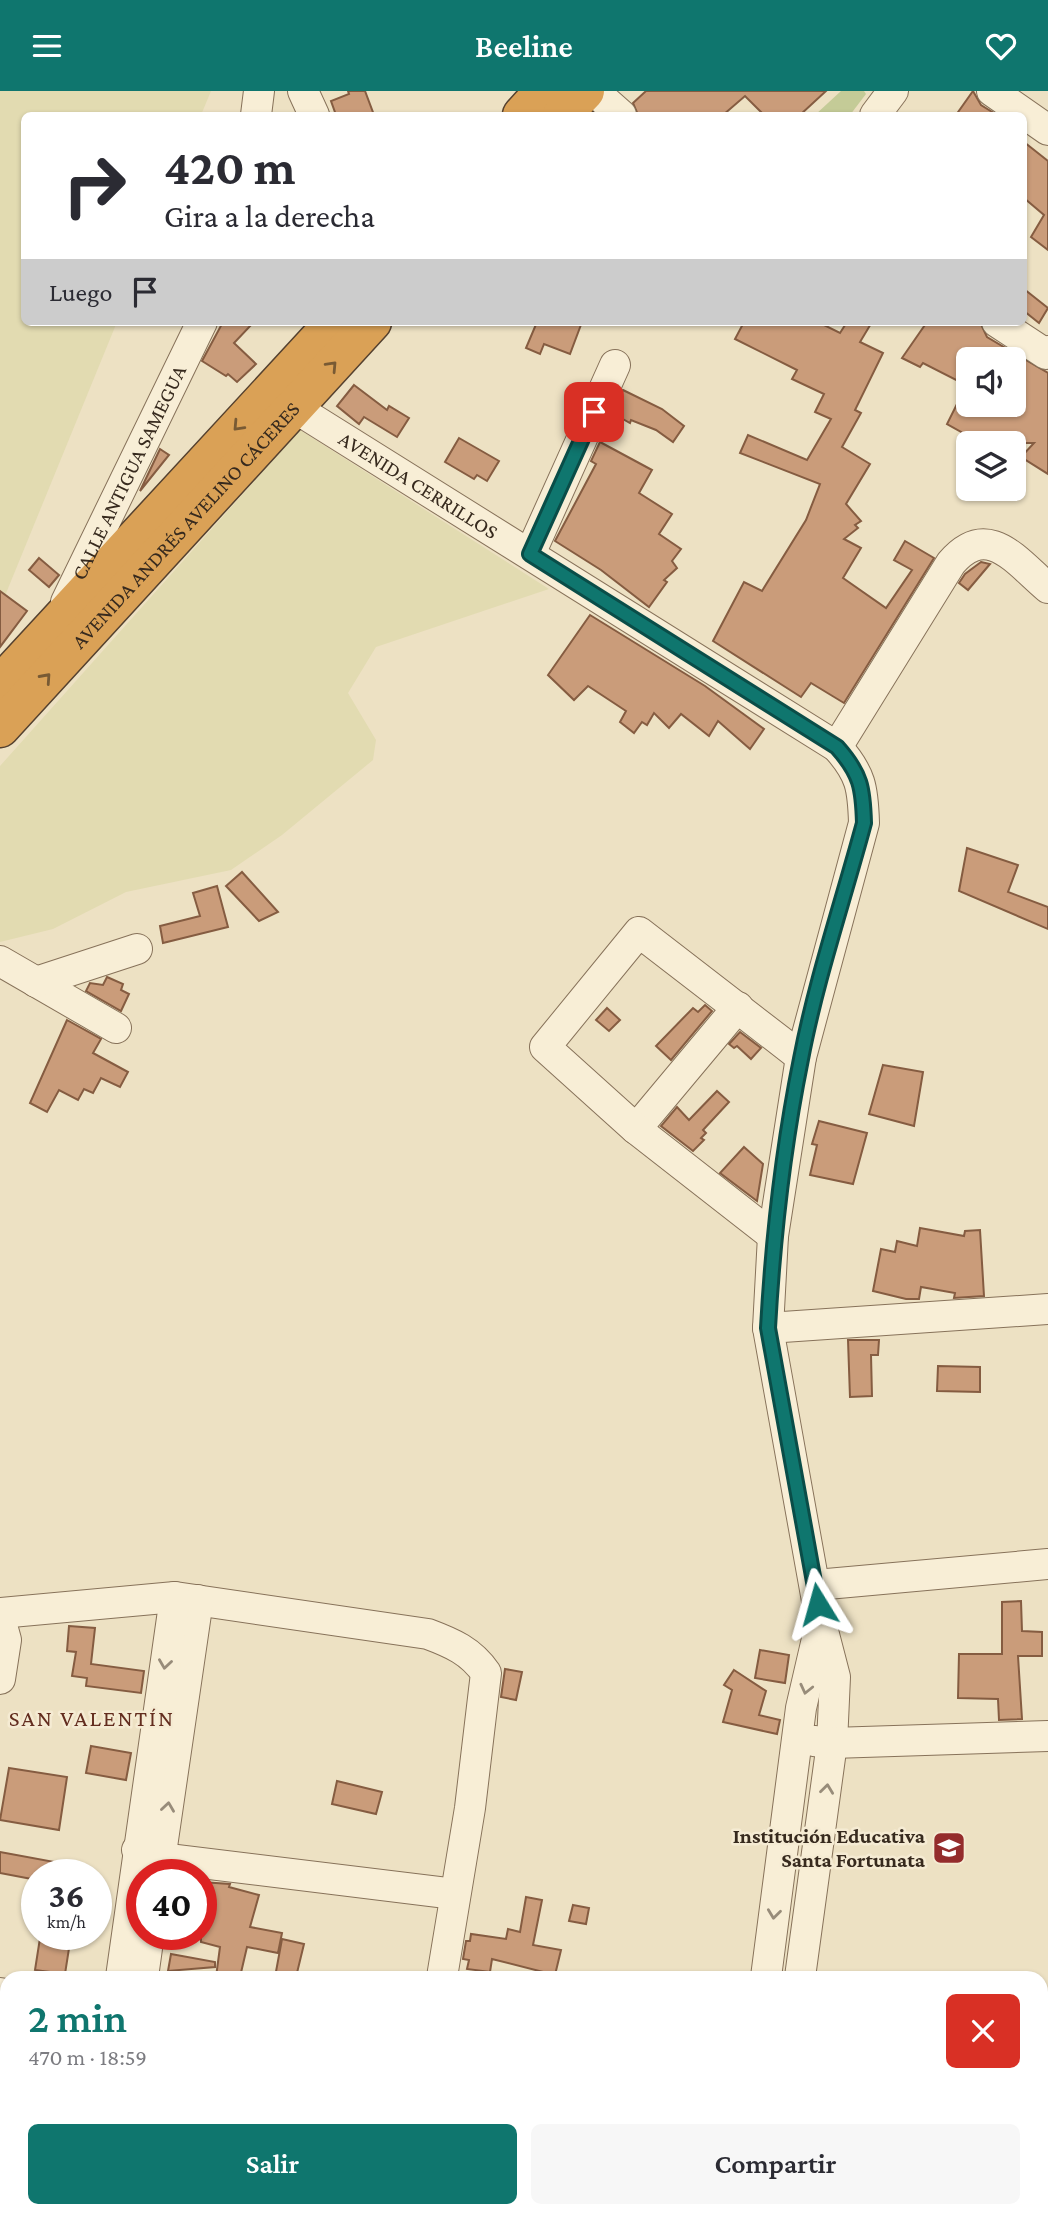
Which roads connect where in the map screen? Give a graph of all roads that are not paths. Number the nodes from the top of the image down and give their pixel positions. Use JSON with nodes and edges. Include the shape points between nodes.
{"nodes":[{"id":1,"x":259,"y":91,"type":"edge"},
{"id":2,"x":303,"y":91,"type":"edge"},
{"id":3,"x":544,"y":91,"type":"edge"},
{"id":4,"x":585,"y":91,"type":"edge"},
{"id":5,"x":594,"y":91,"type":"edge"},
{"id":6,"x":893,"y":91,"type":"edge"},
{"id":7,"x":992,"y":91,"type":"edge"},
{"id":8,"x":256,"y":112,"type":"edge"},
{"id":9,"x":313,"y":112,"type":"edge"},
{"id":10,"x":525,"y":112,"type":"edge"},
{"id":11,"x":565,"y":112,"type":"edge"},
{"id":12,"x":618,"y":112,"type":"edge"},
{"id":13,"x":877,"y":112,"type":"edge"},
{"id":14,"x":1022,"y":112,"type":"edge"},
{"id":15,"x":1027,"y":115,"type":"edge"},
{"id":16,"x":1048,"y":130,"type":"edge"},
{"id":17,"x":200,"y":326,"type":"edge"},
{"id":18,"x":332,"y":326,"type":"edge"},
{"id":19,"x":367,"y":326,"type":"edge"},
{"id":20,"x":1003,"y":326,"type":"edge"},
{"id":21,"x":1048,"y":351,"type":"edge"},
{"id":22,"x":615,"y":365,"type":"dead end"},
{"id":23,"x":282,"y":400,"type":"junction"},
{"id":24,"x":530,"y":554,"type":"junction"},
{"id":25,"x":1048,"y":588,"type":"edge"},
{"id":26,"x":55,"y":624,"type":"junction"},
{"id":27,"x":0,"y":685,"type":"edge"},
{"id":28,"x":0,"y":729,"type":"edge"},
{"id":29,"x":837,"y":747,"type":"junction"},
{"id":30,"x":137,"y":949,"type":"dead end"},
{"id":31,"x":0,"y":961,"type":"edge"},
{"id":32,"x":36,"y":982,"type":"junction"},
{"id":33,"x":738,"y":1007,"type":"junction"},
{"id":34,"x":116,"y":1028,"type":"dead end"},
{"id":35,"x":801,"y":1057,"type":"junction"},
{"id":36,"x":636,"y":1129,"type":"junction"},
{"id":37,"x":773,"y":1236,"type":"junction"},
{"id":38,"x":1048,"y":1309,"type":"edge"},
{"id":39,"x":768,"y":1328,"type":"junction"},
{"id":40,"x":1048,"y":1564,"type":"edge"},
{"id":41,"x":816,"y":1585,"type":"junction"},
{"id":42,"x":187,"y":1598,"type":"junction"},
{"id":43,"x":0,"y":1615,"type":"edge"},
{"id":44,"x":821,"y":1623,"type":"junction"},
{"id":45,"x":0,"y":1679,"type":"edge"},
{"id":46,"x":1048,"y":1736,"type":"edge"},
{"id":47,"x":797,"y":1738,"type":"junction"},
{"id":48,"x":832,"y":1744,"type":"junction"},
{"id":49,"x":152,"y":1859,"type":"edge"},
{"id":50,"x":217,"y":1868,"type":"edge"},
{"id":51,"x":456,"y":1893,"type":"junction"},
{"id":52,"x":128,"y":1950,"type":"edge"},
{"id":53,"x":147,"y":1950,"type":"edge"},
{"id":54,"x":123,"y":1971,"type":"edge"},
{"id":55,"x":144,"y":1971,"type":"edge"},
{"id":56,"x":443,"y":1971,"type":"edge"},
{"id":57,"x":766,"y":1971,"type":"edge"},
{"id":58,"x":801,"y":1971,"type":"edge"}],
"edges":[{"from":1,"to":8,"type":"street"},
{"from":2,"to":9,"type":"street"},
{"from":3,"to":10,"type":"highway"},
{"from":4,"to":11,"type":"highway"},
{"from":5,"to":12,"type":"street"},
{"from":6,"to":13,"type":"street"},
{"from":7,"to":14,"type":"street"},
{"from":15,"to":16,"type":"street"},
{"from":17,"to":26,"type":"street","name":"CALLE ANTIGUA SAMEGUA"},
{"from":18,"to":23,"type":"highway","name":"AVENIDA ANDRÉS AVELINO CÁCERES"},
{"from":23,"to":19,"type":"highway","name":"AVENIDA ANDRÉS AVELINO CÁCERES","one_way":true},
{"from":20,"to":21,"type":"street","via":[[1046,354]]},
{"from":22,"to":24,"type":"street"},
{"from":23,"to":24,"type":"street","name":"AVENIDA CERRILLOS"},
{"from":23,"to":26,"type":"highway","name":"AVENIDA ANDRÉS AVELINO CÁCERES","one_way":true},
{"from":28,"to":23,"type":"highway","name":"AVENIDA ANDRÉS AVELINO CÁCERES","one_way":true},
{"from":24,"to":29,"type":"street","name":"AVENIDA CERRILLOS"},
{"from":25,"to":29,"type":"street","via":[[1001,548],[982,542],[964,548],[950,563]]},
{"from":26,"to":27,"type":"highway","name":"AVENIDA ANDRÉS AVELINO CÁCERES"},
{"from":29,"to":35,"type":"street","name":"AVENIDA CERRILLOS","via":[[855,767],[863,788],[864,823]]},
{"from":30,"to":32,"type":"street"},
{"from":31,"to":32,"type":"street"},
{"from":32,"to":34,"type":"street"},
{"from":33,"to":35,"type":"street"},
{"from":33,"to":36,"type":"street"},
{"from":33,"to":36,"type":"street","via":[[639,932],[545,1047]]},
{"from":35,"to":37,"type":"street","name":"AVENIDA CERRILLOS"},
{"from":36,"to":37,"type":"street"},
{"from":37,"to":39,"type":"street","name":"AVENIDA CERRILLOS"},
{"from":38,"to":39,"type":"street"},
{"from":39,"to":41,"type":"street","name":"AVENIDA CERRILLOS"},
{"from":40,"to":41,"type":"street"},
{"from":41,"to":44,"type":"street","name":"AVENIDA CERRILLOS"},
{"from":42,"to":43,"type":"street"},
{"from":42,"to":49,"type":"street"},
{"from":42,"to":51,"type":"street","via":[[428,1634],[461,1647],[477,1660],[486,1672]]},
{"from":43,"to":45,"type":"street","via":[[6,1640]]},
{"from":44,"to":47,"type":"street","name":"AVENIDA CERRILLOS","one_way":true},
{"from":44,"to":48,"type":"street","name":"AVENIDA CERRILLOS","via":[[835,1677]]},
{"from":46,"to":48,"type":"street"},
{"from":47,"to":48,"type":"street"},
{"from":47,"to":57,"type":"street","name":"AVENIDA CERRILLOS","one_way":true},
{"from":58,"to":48,"type":"street","name":"AVENIDA CERRILLOS","one_way":true},
{"from":50,"to":51,"type":"street"},
{"from":51,"to":56,"type":"street"},
{"from":52,"to":54,"type":"street"},
{"from":53,"to":55,"type":"street"}]}
